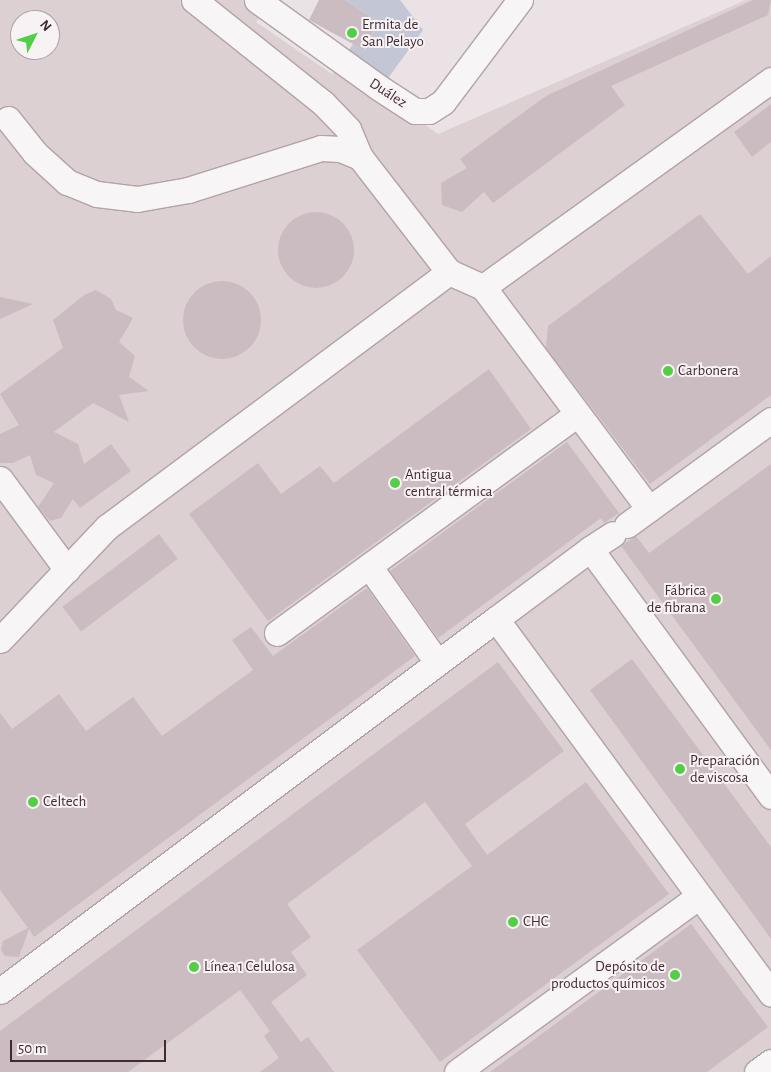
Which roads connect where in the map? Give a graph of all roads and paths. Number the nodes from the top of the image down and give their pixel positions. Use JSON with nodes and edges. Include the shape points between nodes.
{"nodes":[{"id":1,"x":194,"y":0,"type":"edge"},
{"id":2,"x":257,"y":0,"type":"edge"},
{"id":3,"x":520,"y":0,"type":"edge"},
{"id":4,"x":771,"y":80,"type":"edge"},
{"id":5,"x":8,"y":119,"type":"dead end"},
{"id":6,"x":360,"y":157,"type":"junction"},
{"id":7,"x":449,"y":272,"type":"junction"},
{"id":8,"x":483,"y":287,"type":"junction"},
{"id":9,"x":577,"y":414,"type":"junction"},
{"id":10,"x":771,"y":420,"type":"edge"},
{"id":11,"x":0,"y":479,"type":"edge"},
{"id":12,"x":649,"y":509,"type":"junction"},
{"id":13,"x":590,"y":549,"type":"junction"},
{"id":14,"x":369,"y":566,"type":"junction"},
{"id":15,"x":68,"y":570,"type":"junction"},
{"id":16,"x":496,"y":618,"type":"junction"},
{"id":17,"x":277,"y":633,"type":"dead end"},
{"id":18,"x":0,"y":640,"type":"edge"},
{"id":19,"x":438,"y":662,"type":"junction"},
{"id":20,"x":771,"y":796,"type":"edge"},
{"id":21,"x":699,"y":896,"type":"junction"},
{"id":22,"x":0,"y":991,"type":"edge"},
{"id":23,"x":771,"y":994,"type":"edge"},
{"id":24,"x":771,"y":1062,"type":"edge"},
{"id":25,"x":457,"y":1072,"type":"edge"},
{"id":26,"x":757,"y":1072,"type":"edge"}],
"edges":[{"from":1,"to":6,"type":"street","via":[[323,103],[348,129]]},
{"from":2,"to":3,"type":"street","name":"Duález","via":[[415,111],[429,111],[443,102]]},
{"from":4,"to":8,"type":"street"},
{"from":5,"to":6,"type":"street","via":[[35,153],[67,182],[97,194],[137,199],[188,190],[321,148],[340,149]]},
{"from":6,"to":7,"type":"street"},
{"from":7,"to":8,"type":"street"},
{"from":7,"to":15,"type":"street","via":[[107,527]]},
{"from":8,"to":9,"type":"street"},
{"from":9,"to":12,"type":"street"},
{"from":9,"to":14,"type":"street"},
{"from":10,"to":12,"type":"street"},
{"from":11,"to":15,"type":"street"},
{"from":12,"to":13,"type":"street"},
{"from":13,"to":16,"type":"street"},
{"from":13,"to":20,"type":"street"},
{"from":14,"to":17,"type":"street"},
{"from":14,"to":19,"type":"street"},
{"from":15,"to":18,"type":"street"},
{"from":16,"to":19,"type":"street"},
{"from":16,"to":21,"type":"street"},
{"from":19,"to":22,"type":"street"},
{"from":21,"to":23,"type":"street"},
{"from":21,"to":25,"type":"street"},
{"from":24,"to":26,"type":"street"}]}
